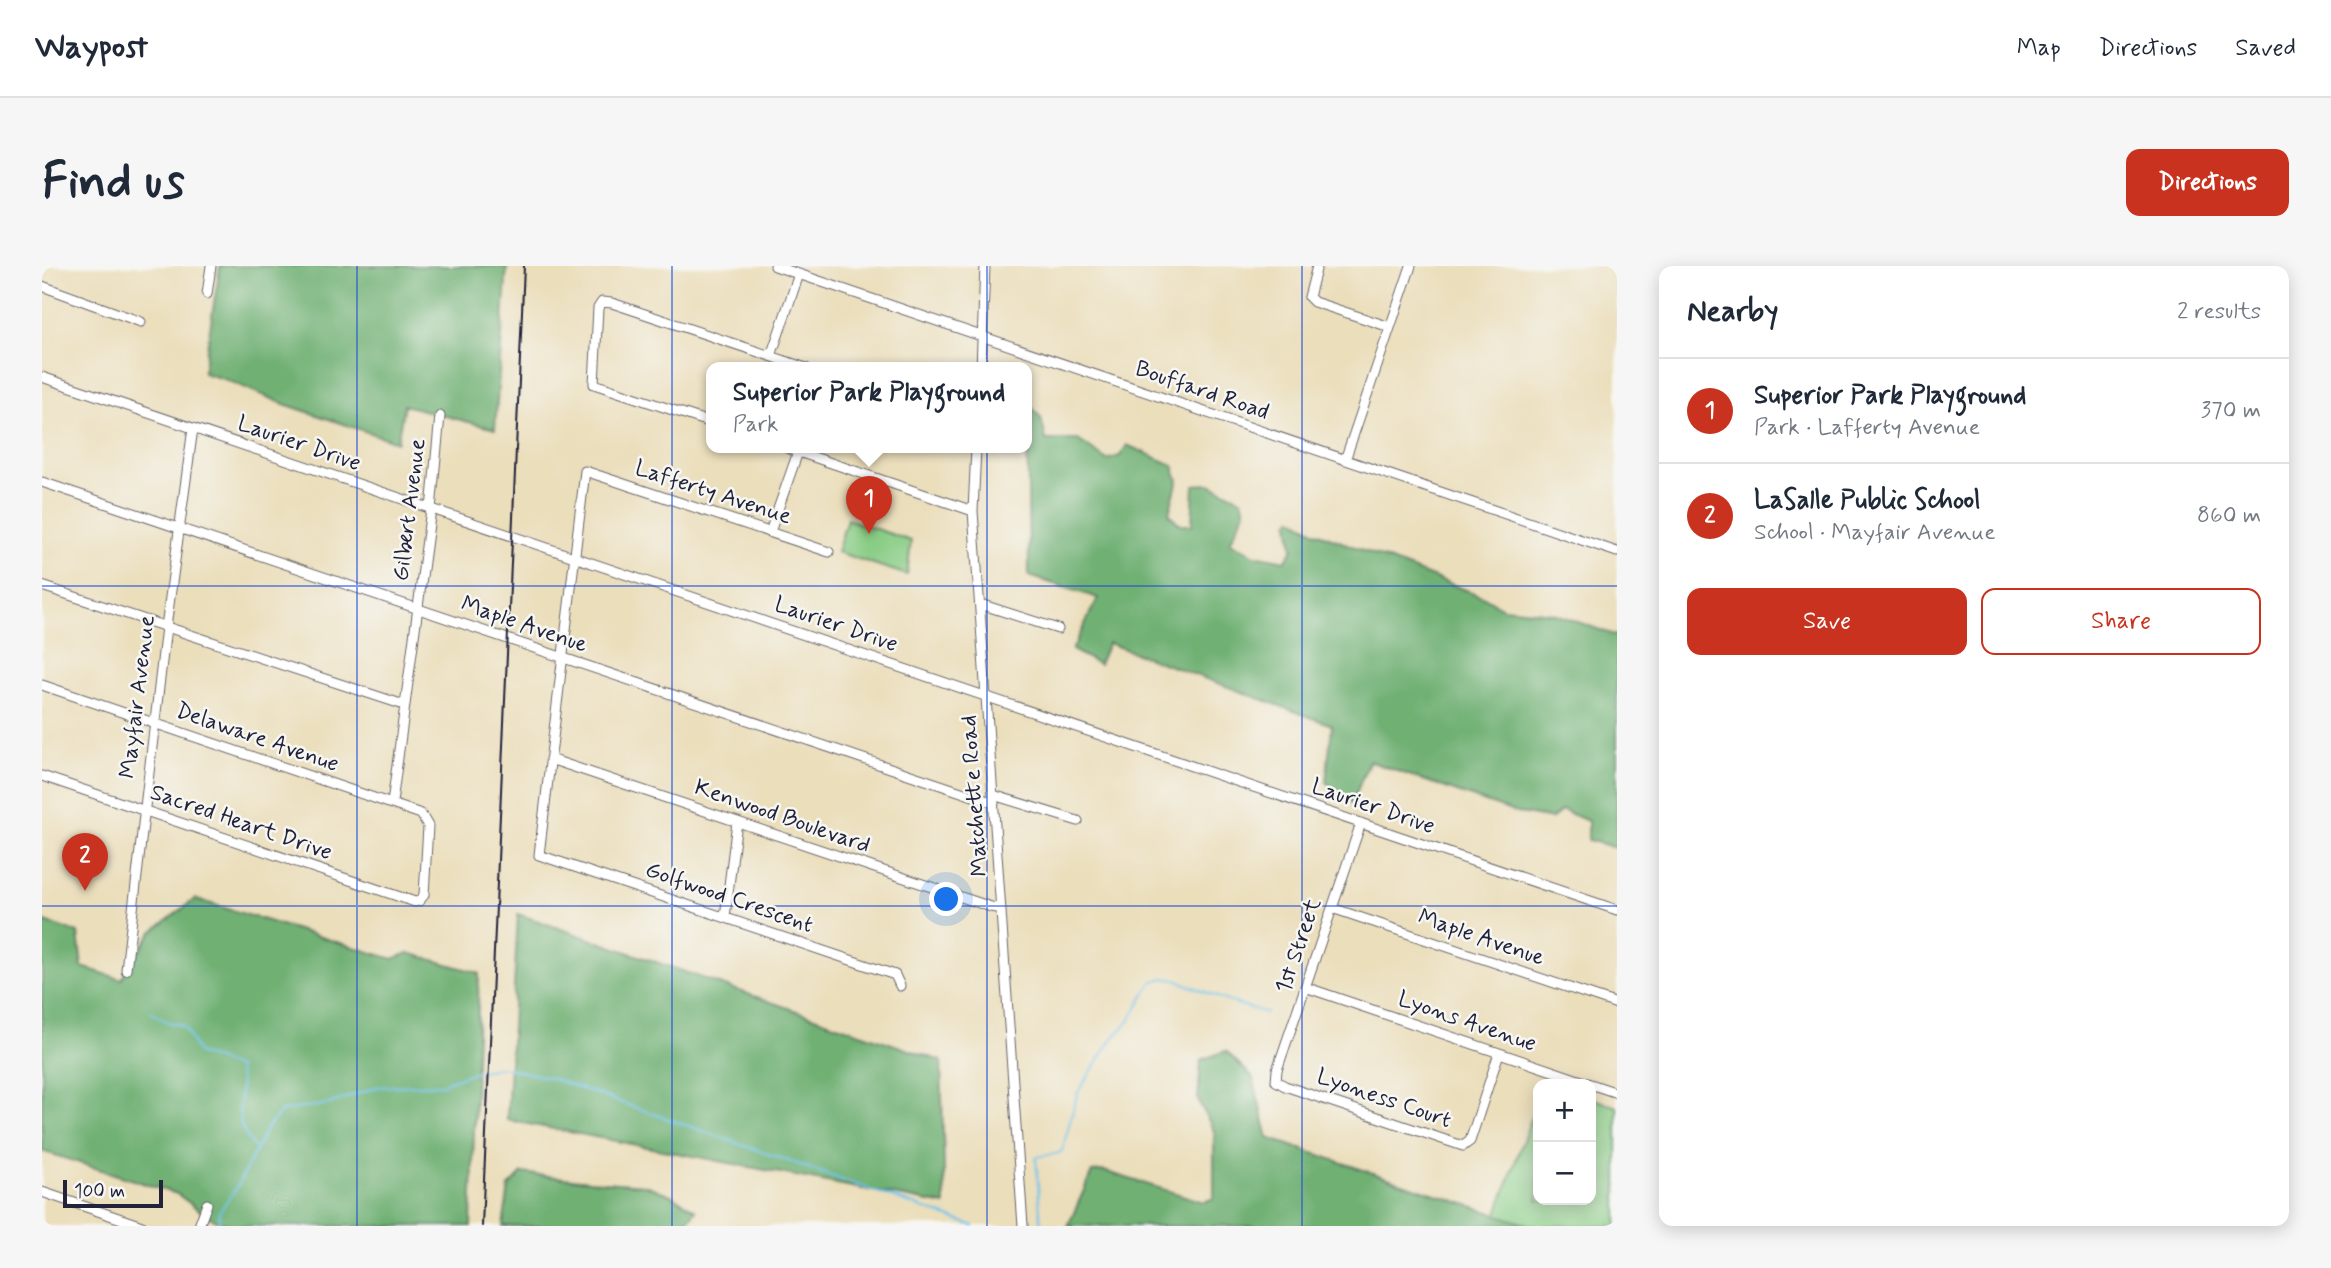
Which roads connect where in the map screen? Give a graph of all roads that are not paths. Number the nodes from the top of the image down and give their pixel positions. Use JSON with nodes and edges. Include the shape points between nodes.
{"nodes":[{"id":1,"x":211,"y":266,"type":"edge"},
{"id":2,"x":775,"y":266,"type":"edge"},
{"id":3,"x":985,"y":266,"type":"edge"},
{"id":4,"x":1317,"y":266,"type":"edge"},
{"id":5,"x":1412,"y":266,"type":"edge"},
{"id":6,"x":799,"y":274,"type":"junction"},
{"id":7,"x":42,"y":286,"type":"edge"},
{"id":8,"x":207,"y":294,"type":"dead end"},
{"id":9,"x":142,"y":322,"type":"dead end"},
{"id":10,"x":1390,"y":327,"type":"junction"},
{"id":11,"x":982,"y":337,"type":"junction"},
{"id":12,"x":771,"y":356,"type":"junction"},
{"id":13,"x":788,"y":362,"type":"edge"},
{"id":14,"x":981,"y":362,"type":"edge"},
{"id":15,"x":42,"y":377,"type":"edge"},
{"id":16,"x":440,"y":416,"type":"dead end"},
{"id":17,"x":706,"y":421,"type":"edge"},
{"id":18,"x":193,"y":428,"type":"junction"},
{"id":19,"x":798,"y":453,"type":"edge"},
{"id":20,"x":801,"y":453,"type":"edge"},
{"id":21,"x":976,"y":453,"type":"edge"},
{"id":22,"x":1345,"y":460,"type":"junction"},
{"id":23,"x":42,"y":482,"type":"edge"},
{"id":24,"x":431,"y":509,"type":"junction"},
{"id":25,"x":973,"y":512,"type":"junction"},
{"id":26,"x":179,"y":528,"type":"junction"},
{"id":27,"x":770,"y":532,"type":"junction"},
{"id":28,"x":829,"y":552,"type":"dead end"},
{"id":29,"x":1617,"y":552,"type":"edge"},
{"id":30,"x":575,"y":558,"type":"junction"},
{"id":31,"x":42,"y":586,"type":"edge"},
{"id":32,"x":980,"y":604,"type":"junction"},
{"id":33,"x":417,"y":609,"type":"junction"},
{"id":34,"x":166,"y":627,"type":"junction"},
{"id":35,"x":1058,"y":629,"type":"dead end"},
{"id":36,"x":562,"y":659,"type":"junction"},
{"id":37,"x":42,"y":685,"type":"edge"},
{"id":38,"x":988,"y":696,"type":"junction"},
{"id":39,"x":404,"y":705,"type":"junction"},
{"id":40,"x":155,"y":723,"type":"junction"},
{"id":41,"x":550,"y":759,"type":"junction"},
{"id":42,"x":42,"y":776,"type":"edge"},
{"id":43,"x":994,"y":799,"type":"junction"},
{"id":44,"x":392,"y":803,"type":"junction"},
{"id":45,"x":144,"y":811,"type":"junction"},
{"id":46,"x":1078,"y":821,"type":"dead end"},
{"id":47,"x":737,"y":822,"type":"junction"},
{"id":48,"x":1361,"y":823,"type":"junction"},
{"id":49,"x":424,"y":895,"type":"joint"},
{"id":50,"x":1332,"y":908,"type":"junction"},
{"id":51,"x":1001,"y":909,"type":"junction"},
{"id":52,"x":1617,"y":910,"type":"edge"},
{"id":53,"x":725,"y":916,"type":"junction"},
{"id":54,"x":126,"y":970,"type":"dead end"},
{"id":55,"x":900,"y":986,"type":"dead end"},
{"id":56,"x":1305,"y":987,"type":"junction"},
{"id":57,"x":1617,"y":1004,"type":"edge"},
{"id":58,"x":1499,"y":1053,"type":"junction"},
{"id":59,"x":1276,"y":1081,"type":"joint"},
{"id":60,"x":1617,"y":1093,"type":"edge"},
{"id":61,"x":42,"y":1192,"type":"edge"},
{"id":62,"x":207,"y":1204,"type":"dead end"},
{"id":63,"x":142,"y":1226,"type":"edge"},
{"id":64,"x":199,"y":1226,"type":"edge"},
{"id":65,"x":1023,"y":1226,"type":"edge"}],
"edges":[{"from":1,"to":8,"type":"street"},
{"from":2,"to":6,"type":"street","name":"Bouffard Road"},
{"from":3,"to":11,"type":"street"},
{"from":4,"to":10,"type":"street","via":[[1309,290],[1314,302]]},
{"from":5,"to":10,"type":"street"},
{"from":6,"to":11,"type":"street","name":"Bouffard Road"},
{"from":6,"to":12,"type":"street"},
{"from":7,"to":9,"type":"street"},
{"from":10,"to":22,"type":"street"},
{"from":11,"to":14,"type":"street"},
{"from":11,"to":22,"type":"street","name":"Bouffard Road"},
{"from":12,"to":13,"type":"street"},
{"from":12,"to":17,"type":"street","via":[[602,302],[594,384]]},
{"from":15,"to":18,"type":"street","name":"Laurier Drive"},
{"from":16,"to":24,"type":"street","name":"Gilbert Avenue"},
{"from":18,"to":24,"type":"street","name":"Laurier Drive"},
{"from":18,"to":26,"type":"street","name":"Mayfair Avenue"},
{"from":19,"to":27,"type":"street"},
{"from":20,"to":25,"type":"street"},
{"from":21,"to":25,"type":"street","name":"Matchette Road"},
{"from":22,"to":29,"type":"street","name":"Bouffard Road"},
{"from":23,"to":26,"type":"street","name":"Maple Avenue"},
{"from":24,"to":30,"type":"street","name":"Laurier Drive"},
{"from":24,"to":33,"type":"street","name":"Gilbert Avenue"},
{"from":25,"to":32,"type":"street","name":"Matchette Road"},
{"from":26,"to":33,"type":"street","name":"Maple Avenue"},
{"from":26,"to":34,"type":"street","name":"Mayfair Avenue"},
{"from":27,"to":28,"type":"street","name":"Lafferty Avenue"},
{"from":27,"to":30,"type":"street","name":"Lafferty Avenue","via":[[585,471]]},
{"from":30,"to":36,"type":"street"},
{"from":30,"to":38,"type":"street","name":"Laurier Drive"},
{"from":31,"to":34,"type":"street"},
{"from":32,"to":35,"type":"street"},
{"from":32,"to":38,"type":"street","name":"Matchette Road"},
{"from":33,"to":36,"type":"street","name":"Maple Avenue"},
{"from":33,"to":39,"type":"street","name":"Gilbert Avenue"},
{"from":34,"to":39,"type":"street"},
{"from":34,"to":40,"type":"street","name":"Mayfair Avenue"},
{"from":36,"to":41,"type":"street"},
{"from":36,"to":43,"type":"street","name":"Maple Avenue"},
{"from":37,"to":40,"type":"street","name":"Delaware Avenue"},
{"from":38,"to":43,"type":"street","name":"Matchette Road"},
{"from":38,"to":48,"type":"street","name":"Laurier Drive"},
{"from":39,"to":44,"type":"street","name":"Gilbert Avenue"},
{"from":40,"to":44,"type":"street","name":"Delaware Avenue"},
{"from":40,"to":45,"type":"street","name":"Mayfair Avenue"},
{"from":41,"to":47,"type":"street","name":"Kenwood Boulevard"},
{"from":41,"to":53,"type":"street","name":"Golfwood Crescent","via":[[539,855]]},
{"from":42,"to":45,"type":"street","name":"Sacred Heart Drive"},
{"from":43,"to":46,"type":"street","name":"Maple Avenue"},
{"from":43,"to":51,"type":"street","name":"Matchette Road"},
{"from":44,"to":49,"type":"street","name":"Delaware Avenue","via":[[421,814],[428,825]]},
{"from":45,"to":49,"type":"street","name":"Sacred Heart Drive","via":[[415,902]]},
{"from":45,"to":54,"type":"street","name":"Mayfair Avenue"},
{"from":47,"to":51,"type":"street","name":"Kenwood Boulevard"},
{"from":47,"to":53,"type":"street"},
{"from":48,"to":50,"type":"street","name":"1st Street"},
{"from":48,"to":52,"type":"street","name":"Laurier Drive"},
{"from":50,"to":56,"type":"street","name":"1st Street"},
{"from":50,"to":57,"type":"street","name":"Maple Avenue"},
{"from":51,"to":65,"type":"street","name":"Matchette Road"},
{"from":53,"to":55,"type":"street","name":"Golfwood Crescent","via":[[895,975]]},
{"from":56,"to":58,"type":"street","name":"Lyons Avenue"},
{"from":56,"to":59,"type":"street","name":"1st Street"},
{"from":58,"to":59,"type":"street","name":"Lyoness Court","via":[[1471,1141],[1463,1146]]},
{"from":58,"to":60,"type":"street","name":"Lyons Avenue"},
{"from":61,"to":63,"type":"street"},
{"from":62,"to":64,"type":"street"}]}
